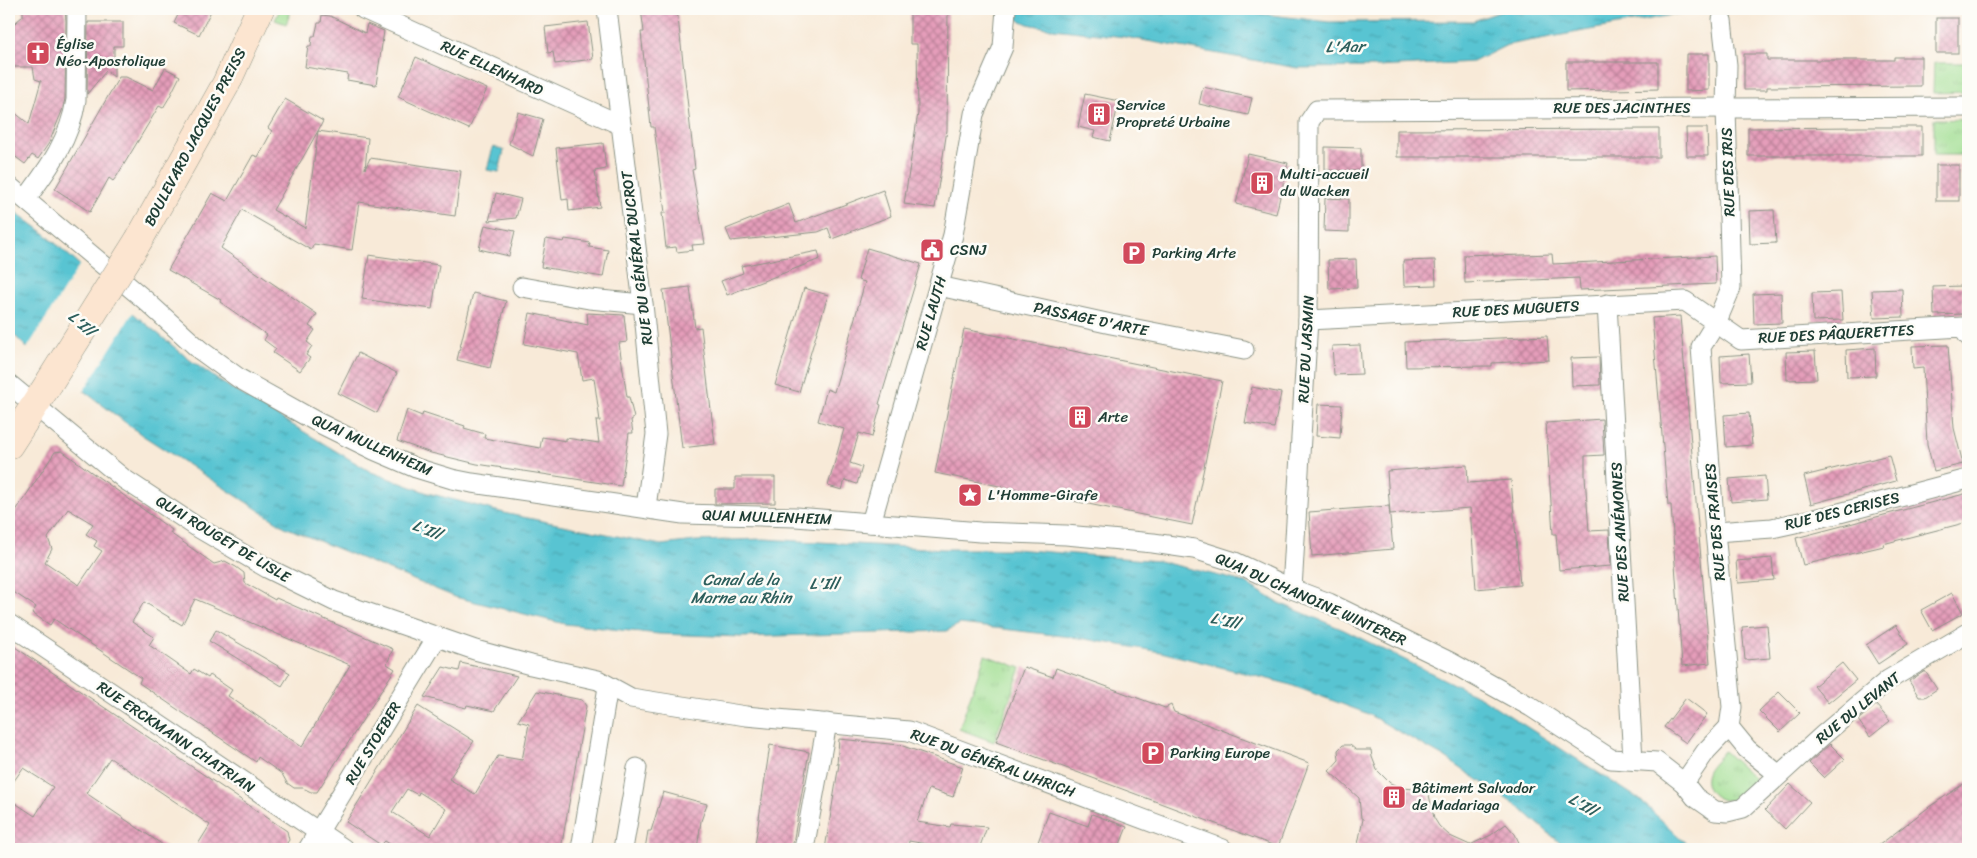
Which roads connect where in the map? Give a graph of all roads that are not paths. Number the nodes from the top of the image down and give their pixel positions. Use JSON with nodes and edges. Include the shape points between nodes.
{"nodes":[{"id":1,"x":77,"y":9,"type":"edge"},
{"id":2,"x":260,"y":9,"type":"edge"},
{"id":3,"x":363,"y":9,"type":"edge"},
{"id":4,"x":607,"y":9,"type":"edge"},
{"id":5,"x":1006,"y":12,"type":"edge"},
{"id":6,"x":1722,"y":20,"type":"dead end"},
{"id":7,"x":1726,"y":107,"type":"junction"},
{"id":8,"x":1968,"y":107,"type":"edge"},
{"id":9,"x":1317,"y":110,"type":"joint"},
{"id":10,"x":621,"y":125,"type":"junction"},
{"id":11,"x":9,"y":186,"type":"edge"},
{"id":12,"x":26,"y":199,"type":"junction"},
{"id":13,"x":939,"y":286,"type":"junction"},
{"id":14,"x":522,"y":287,"type":"dead end"},
{"id":15,"x":644,"y":304,"type":"junction"},
{"id":16,"x":1607,"y":304,"type":"junction"},
{"id":17,"x":1308,"y":320,"type":"junction"},
{"id":18,"x":1717,"y":321,"type":"junction"},
{"id":19,"x":1965,"y":332,"type":"edge"},
{"id":20,"x":1244,"y":350,"type":"dead end"},
{"id":21,"x":9,"y":384,"type":"edge"},
{"id":22,"x":34,"y":406,"type":"junction"},
{"id":23,"x":9,"y":445,"type":"edge"},
{"id":24,"x":1968,"y":479,"type":"edge"},
{"id":25,"x":646,"y":507,"type":"junction"},
{"id":26,"x":871,"y":523,"type":"junction"},
{"id":27,"x":1715,"y":532,"type":"junction"},
{"id":28,"x":1292,"y":589,"type":"junction"},
{"id":29,"x":9,"y":624,"type":"edge"},
{"id":30,"x":1968,"y":633,"type":"edge"},
{"id":31,"x":437,"y":637,"type":"junction"},
{"id":32,"x":608,"y":687,"type":"junction"},
{"id":33,"x":827,"y":723,"type":"junction"},
{"id":34,"x":1729,"y":727,"type":"junction"},
{"id":35,"x":1633,"y":760,"type":"junction"},
{"id":36,"x":638,"y":768,"type":"dead end"},
{"id":37,"x":1779,"y":775,"type":"junction"},
{"id":38,"x":1684,"y":783,"type":"junction"},
{"id":39,"x":318,"y":833,"type":"junction"},
{"id":40,"x":308,"y":849,"type":"edge"},
{"id":41,"x":344,"y":849,"type":"edge"},
{"id":42,"x":581,"y":849,"type":"edge"},
{"id":43,"x":623,"y":849,"type":"edge"},
{"id":44,"x":804,"y":849,"type":"edge"},
{"id":45,"x":1222,"y":849,"type":"edge"}],
"edges":[{"from":1,"to":12,"type":"street","via":[[74,114],[65,141]]},
{"from":2,"to":22,"type":"main road","name":"BOULEVARD JACQUES PREISS","bridge":true,"via":[[226,84],[140,238]]},
{"from":3,"to":10,"type":"street","name":"RUE ELLENHARD"},
{"from":4,"to":10,"type":"street","name":"RUE DU GÉNÉRAL DUCROT"},
{"from":5,"to":13,"type":"street","name":"RUE LAUTH","via":[[1003,47],[974,114],[953,235]]},
{"from":6,"to":7,"type":"street","name":"RUE DES IRIS","via":[[1727,65]]},
{"from":7,"to":8,"type":"street","name":"RUE DES JACINTHES"},
{"from":7,"to":9,"type":"street","name":"RUE DES JACINTHES"},
{"from":7,"to":18,"type":"street","name":"RUE DES IRIS","via":[[1731,288]]},
{"from":9,"to":17,"type":"street","name":"RUE DU JASMIN","via":[[1309,122]]},
{"from":10,"to":15,"type":"street","name":"RUE DU GÉNÉRAL DUCROT"},
{"from":11,"to":12,"type":"street","name":"QUAI MULLENHEIM"},
{"from":12,"to":25,"type":"street","name":"QUAI MULLENHEIM","via":[[200,350],[240,379],[317,422],[416,468],[452,479]]},
{"from":13,"to":20,"type":"street","name":"PASSAGE D'ARTE"},
{"from":13,"to":26,"type":"street","name":"RUE LAUTH"},
{"from":14,"to":15,"type":"street","via":[[589,299]]},
{"from":15,"to":25,"type":"street","name":"RUE DU GÉNÉRAL DUCROT","via":[[656,434]]},
{"from":16,"to":17,"type":"street","name":"RUE DES MUGUETS"},
{"from":16,"to":18,"type":"street","name":"RUE DES MUGUETS","via":[[1686,301]]},
{"from":16,"to":35,"type":"street","name":"RUE DES ANÉMONES"},
{"from":17,"to":28,"type":"street","name":"RUE DU JASMIN"},
{"from":18,"to":19,"type":"street","name":"RUE DES PÂQUERETTES","via":[[1741,340]]},
{"from":18,"to":27,"type":"street","name":"RUE DES FRAISES","via":[[1700,347]]},
{"from":21,"to":22,"type":"street","name":"QUAI ROUGET DE LISLE"},
{"from":22,"to":23,"type":"main road","name":"BOULEVARD JACQUES PREISS"},
{"from":22,"to":31,"type":"street","name":"QUAI ROUGET DE LISLE","via":[[124,478],[197,527],[267,568],[334,601]]},
{"from":24,"to":27,"type":"street","name":"RUE DES CERISES","via":[[1772,528]]},
{"from":25,"to":26,"type":"street","name":"QUAI MULLENHEIM","via":[[697,515],[796,517]]},
{"from":26,"to":28,"type":"street","name":"QUAI DU CHANOINE WINTERER","via":[[1075,536],[1194,549],[1235,562]]},
{"from":27,"to":34,"type":"street","name":"RUE DES FRAISES","via":[[1732,707]]},
{"from":28,"to":35,"type":"street","name":"QUAI DU CHANOINE WINTERER","via":[[1329,603],[1450,662],[1531,707],[1611,759]]},
{"from":29,"to":39,"type":"street","name":"RUE ERCKMANN CHATRIAN"},
{"from":30,"to":37,"type":"street","name":"RUE DU LEVANT","via":[[1888,680]]},
{"from":31,"to":32,"type":"street","name":"QUAI ROUGET DE LISLE","via":[[531,665],[598,680]]},
{"from":31,"to":39,"type":"street","name":"RUE STOEBER"},
{"from":32,"to":33,"type":"street","name":"RUE DU GÉNÉRAL UHRICH","via":[[631,698],[746,716]]},
{"from":32,"to":42,"type":"street"},
{"from":33,"to":44,"type":"street"},
{"from":33,"to":45,"type":"street","name":"RUE DU GÉNÉRAL UHRICH","via":[[890,728],[923,735]]},
{"from":34,"to":37,"type":"street","via":[[1747,749]]},
{"from":34,"to":38,"type":"street","via":[[1706,751]]},
{"from":35,"to":38,"type":"street","name":"QUAI DU CHANOINE WINTERER","via":[[1657,762]]},
{"from":36,"to":43,"type":"street"},
{"from":37,"to":38,"type":"street","name":"RUE DU LEVANT","via":[[1743,808],[1728,812],[1716,810],[1695,797]]},
{"from":39,"to":40,"type":"street","name":"RUE STOEBER"},
{"from":39,"to":41,"type":"street","name":"RUE ERCKMANN CHATRIAN"}]}
